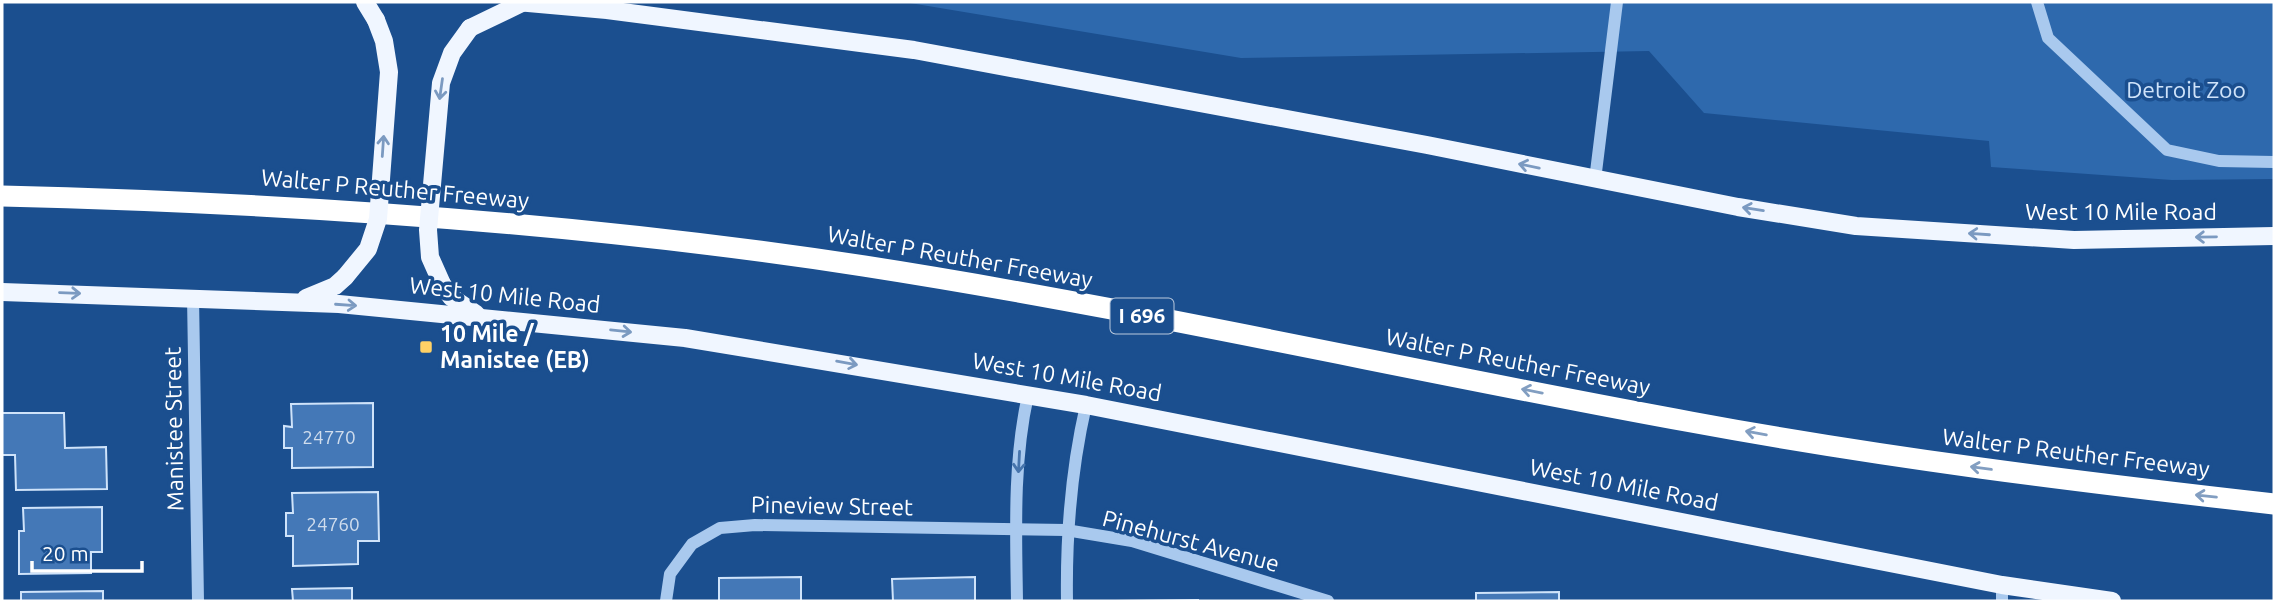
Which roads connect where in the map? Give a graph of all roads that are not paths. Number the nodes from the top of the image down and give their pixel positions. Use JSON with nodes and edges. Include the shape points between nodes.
{"nodes":[{"id":1,"x":365,"y":2,"type":"edge"},
{"id":2,"x":517,"y":2,"type":"edge"},
{"id":3,"x":524,"y":2,"type":"edge"},
{"id":4,"x":1617,"y":2,"type":"edge"},
{"id":5,"x":2037,"y":2,"type":"edge"},
{"id":6,"x":2274,"y":162,"type":"edge"},
{"id":7,"x":1595,"y":180,"type":"junction"},
{"id":8,"x":2,"y":196,"type":"edge"},
{"id":9,"x":2274,"y":236,"type":"edge"},
{"id":10,"x":2,"y":292,"type":"edge"},
{"id":11,"x":193,"y":297,"type":"junction"},
{"id":12,"x":296,"y":302,"type":"junction"},
{"id":13,"x":479,"y":316,"type":"junction"},
{"id":14,"x":1028,"y":395,"type":"junction"},
{"id":15,"x":1086,"y":405,"type":"junction"},
{"id":16,"x":2274,"y":504,"type":"edge"},
{"id":17,"x":1016,"y":529,"type":"junction"},
{"id":18,"x":1042,"y":530,"type":"joint"},
{"id":19,"x":1066,"y":530,"type":"junction"},
{"id":20,"x":2002,"y":593,"type":"edge"},
{"id":21,"x":198,"y":601,"type":"edge"},
{"id":22,"x":666,"y":601,"type":"edge"},
{"id":23,"x":1017,"y":601,"type":"edge"},
{"id":24,"x":1067,"y":601,"type":"edge"},
{"id":25,"x":1328,"y":601,"type":"edge"},
{"id":26,"x":2112,"y":601,"type":"edge"}],
"edges":[{"from":12,"to":1,"type":"main road","one_way":true,"bridge":true,"via":[[319,295],[345,277],[368,249],[378,219],[389,72],[384,41]]},
{"from":2,"to":3,"type":"main road","name":"West 10 Mile Road"},
{"from":7,"to":3,"type":"main road","name":"West 10 Mile Road","one_way":true,"via":[[914,50]]},
{"from":3,"to":13,"type":"main road","one_way":true,"bridge":true,"via":[[470,29],[452,53],[441,83],[430,257],[451,297]]},
{"from":4,"to":7,"type":"street"},
{"from":5,"to":6,"type":"street","via":[[2048,38],[2167,149],[2219,161]]},
{"from":9,"to":7,"type":"main road","name":"West 10 Mile Road","one_way":true,"via":[[2074,240],[1856,226]]},
{"from":16,"to":8,"type":"highway","name":"Walter P Reuther Freeway","number":"I 696","one_way":true,"via":[[1849,449],[962,282],[763,251],[352,210]]},
{"from":10,"to":11,"type":"main road","name":"West 10 Mile Road","one_way":true},
{"from":11,"to":12,"type":"main road","name":"West 10 Mile Road"},
{"from":11,"to":21,"type":"street","name":"Manistee Street"},
{"from":12,"to":13,"type":"main road","name":"West 10 Mile Road","one_way":true},
{"from":13,"to":14,"type":"main road","name":"West 10 Mile Road","one_way":true,"via":[[685,338]]},
{"from":14,"to":15,"type":"main road","name":"West 10 Mile Road"},
{"from":14,"to":17,"type":"street","one_way":true,"via":[[1020,431]]},
{"from":15,"to":19,"type":"street"},
{"from":15,"to":20,"type":"main road","name":"West 10 Mile Road"},
{"from":17,"to":18,"type":"street","name":"Pineview Street"},
{"from":17,"to":22,"type":"street","name":"Pineview Street","via":[[720,528],[692,544],[670,574]]},
{"from":17,"to":23,"type":"street"},
{"from":18,"to":19,"type":"street","name":"Pinehurst Avenue"},
{"from":19,"to":24,"type":"street"},
{"from":19,"to":25,"type":"street","name":"Pinehurst Avenue","via":[[1132,541]]},
{"from":20,"to":26,"type":"main road","name":"West 10 Mile Road"}]}
